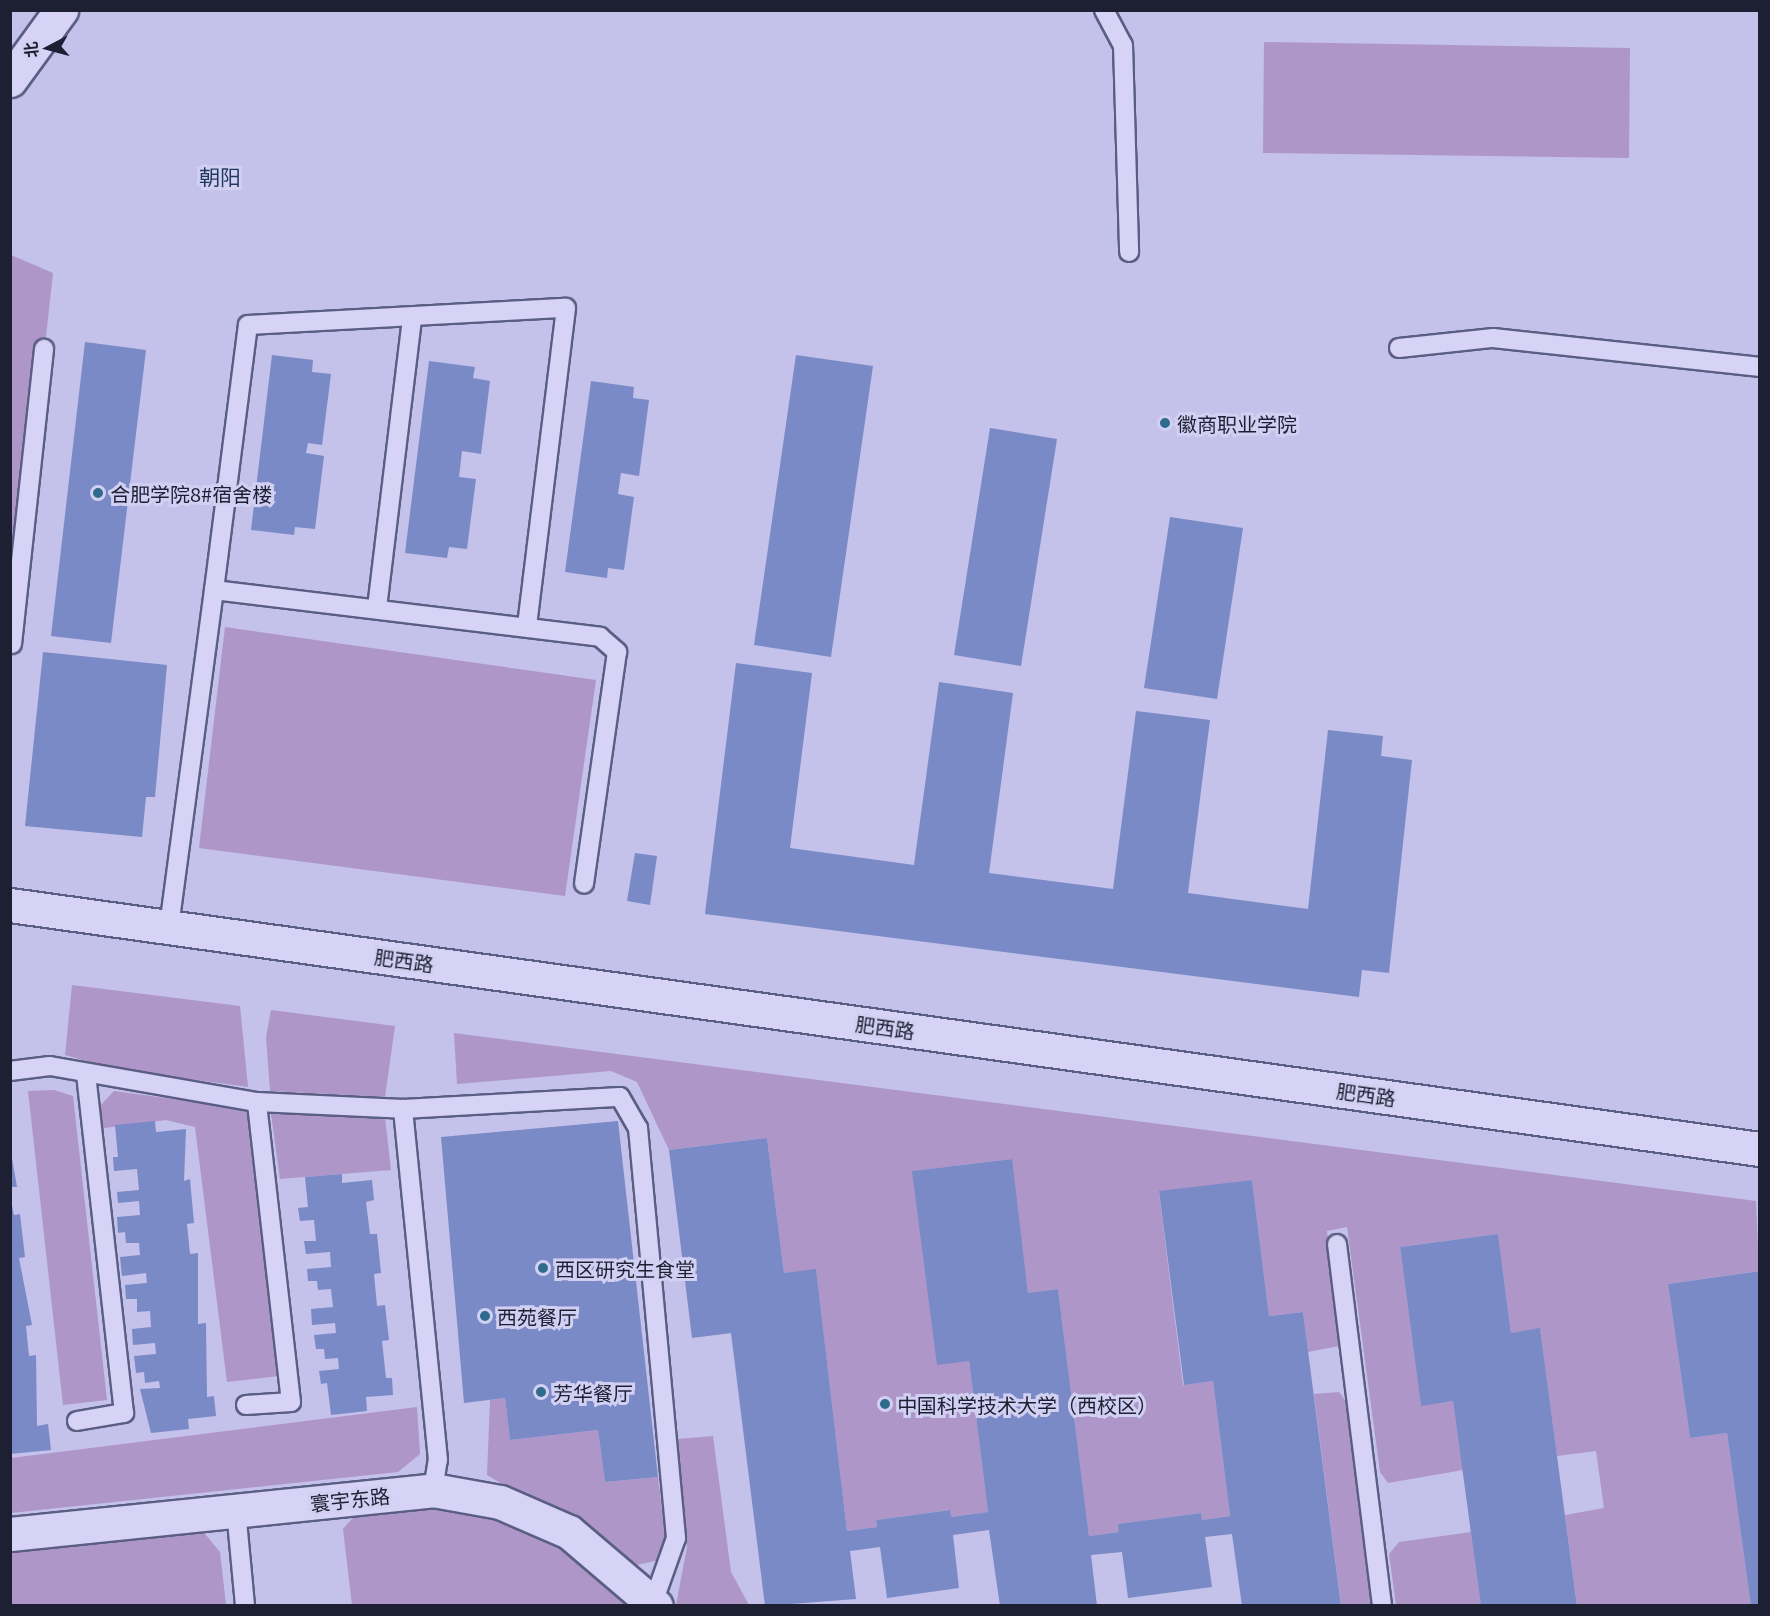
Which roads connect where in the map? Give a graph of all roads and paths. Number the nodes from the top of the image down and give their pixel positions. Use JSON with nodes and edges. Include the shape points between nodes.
{"nodes":[{"id":1,"x":61,"y":10,"type":"edge"},
{"id":2,"x":1104,"y":10,"type":"edge"},
{"id":3,"x":10,"y":80,"type":"edge"},
{"id":4,"x":1129,"y":252,"type":"dead end"},
{"id":5,"x":412,"y":317,"type":"junction"},
{"id":6,"x":1399,"y":348,"type":"dead end"},
{"id":7,"x":44,"y":349,"type":"dead end"},
{"id":8,"x":1760,"y":367,"type":"edge"},
{"id":9,"x":18,"y":514,"type":"edge"},
{"id":10,"x":214,"y":590,"type":"junction"},
{"id":11,"x":377,"y":608,"type":"junction"},
{"id":12,"x":527,"y":626,"type":"junction"},
{"id":13,"x":12,"y":644,"type":"edge"},
{"id":14,"x":584,"y":884,"type":"dead end"},
{"id":15,"x":10,"y":905,"type":"edge"},
{"id":16,"x":169,"y":927,"type":"junction"},
{"id":17,"x":10,"y":1071,"type":"edge"},
{"id":18,"x":86,"y":1074,"type":"junction"},
{"id":19,"x":257,"y":1102,"type":"junction"},
{"id":20,"x":403,"y":1109,"type":"junction"},
{"id":21,"x":1760,"y":1149,"type":"edge"},
{"id":22,"x":1337,"y":1244,"type":"dead end"},
{"id":23,"x":246,"y":1405,"type":"dead end"},
{"id":24,"x":77,"y":1421,"type":"dead end"},
{"id":25,"x":433,"y":1490,"type":"junction"},
{"id":26,"x":236,"y":1510,"type":"junction"},
{"id":27,"x":10,"y":1533,"type":"edge"},
{"id":28,"x":655,"y":1604,"type":"edge"},
{"id":29,"x":245,"y":1605,"type":"edge"},
{"id":30,"x":1382,"y":1605,"type":"edge"}],
"edges":[{"from":1,"to":3,"type":"main road"},
{"from":2,"to":4,"type":"lane","via":[[1123,45]]},
{"from":5,"to":10,"type":"lane","via":[[248,326]]},
{"from":5,"to":11,"type":"lane"},
{"from":5,"to":12,"type":"lane","via":[[566,308]]},
{"from":6,"to":8,"type":"lane","via":[[1493,338]]},
{"from":7,"to":9,"type":"lane"},
{"from":9,"to":13,"type":"lane"},
{"from":10,"to":11,"type":"lane"},
{"from":10,"to":16,"type":"lane"},
{"from":11,"to":12,"type":"lane"},
{"from":12,"to":14,"type":"lane","via":[[600,637],[616,652]]},
{"from":15,"to":16,"type":"main road","name":"肥西路"},
{"from":16,"to":21,"type":"main road","name":"肥西路"},
{"from":17,"to":18,"type":"lane","via":[[50,1066]]},
{"from":18,"to":19,"type":"lane"},
{"from":18,"to":24,"type":"lane","via":[[124,1413]]},
{"from":19,"to":20,"type":"lane"},
{"from":19,"to":23,"type":"lane","via":[[291,1402]]},
{"from":20,"to":25,"type":"lane","via":[[438,1460]]},
{"from":20,"to":28,"type":"lane","via":[[620,1096],[638,1128],[676,1538]]},
{"from":22,"to":30,"type":"lane"},
{"from":25,"to":26,"type":"main road","name":"寰宇东路"},
{"from":25,"to":28,"type":"main road","name":"寰宇东路","via":[[500,1502],[569,1532]]},
{"from":26,"to":27,"type":"main road","name":"寰宇东路"},
{"from":26,"to":29,"type":"lane"}]}
